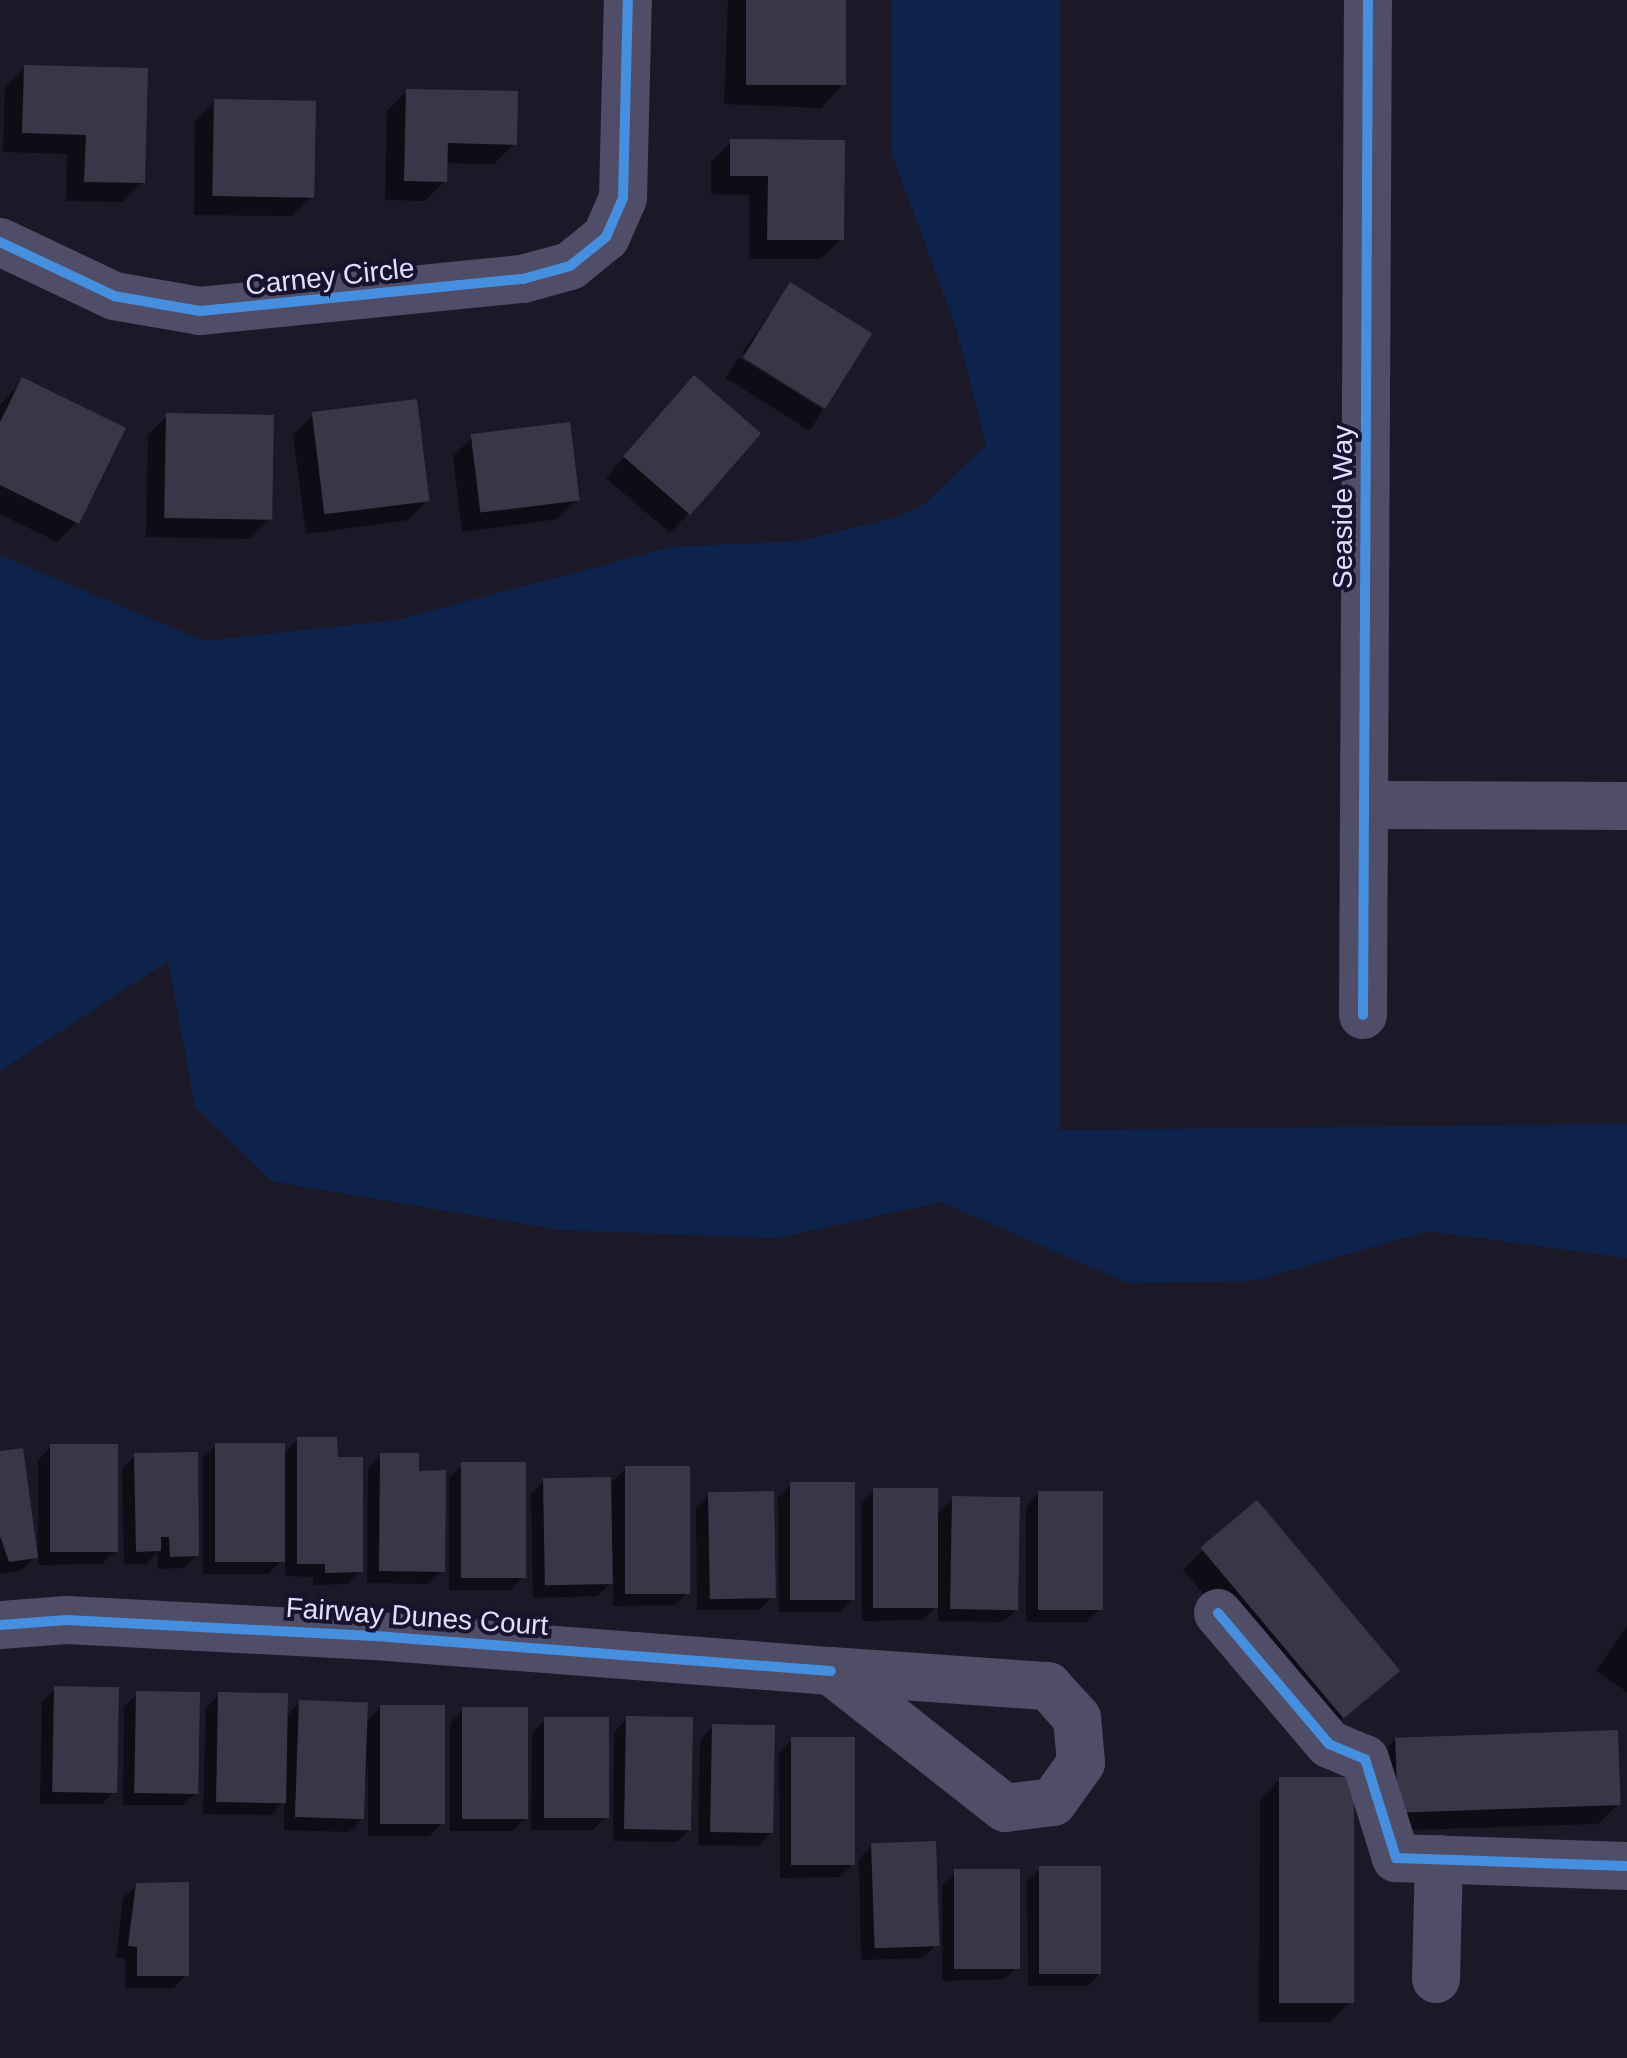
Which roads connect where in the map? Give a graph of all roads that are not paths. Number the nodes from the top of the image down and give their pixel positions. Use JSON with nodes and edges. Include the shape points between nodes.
{"nodes":[{"id":1,"x":628,"y":0,"type":"edge"},
{"id":2,"x":1368,"y":0,"type":"edge"},
{"id":3,"x":0,"y":242,"type":"edge"},
{"id":4,"x":1364,"y":805,"type":"junction"},
{"id":5,"x":1627,"y":806,"type":"edge"},
{"id":6,"x":1362,"y":1015,"type":"dead end"},
{"id":7,"x":1218,"y":1613,"type":"dead end"},
{"id":8,"x":0,"y":1625,"type":"edge"},
{"id":9,"x":830,"y":1671,"type":"junction"},
{"id":10,"x":1439,"y":1859,"type":"junction"},
{"id":11,"x":1627,"y":1866,"type":"edge"},
{"id":12,"x":1436,"y":1979,"type":"dead end"}],
"edges":[{"from":1,"to":3,"type":"street","name":"Carney Circle","via":[[622,198],[606,237],[570,266],[523,279],[200,311],[114,296]]},
{"from":2,"to":4,"type":"street","name":"Seaside Way"},
{"from":4,"to":5,"type":"street"},
{"from":4,"to":6,"type":"street","name":"Seaside Way"},
{"from":7,"to":10,"type":"street","via":[[1329,1744],[1365,1759],[1396,1858]]},
{"from":8,"to":9,"type":"street","name":"Fairway Dunes Court","via":[[67,1620],[388,1636]]},
{"from":9,"to":9,"type":"street","name":"Fairway Dunes Court","via":[[1048,1686],[1078,1718],[1081,1762],[1053,1802],[1005,1808]]},
{"from":10,"to":11,"type":"street"},
{"from":10,"to":12,"type":"street"}]}
